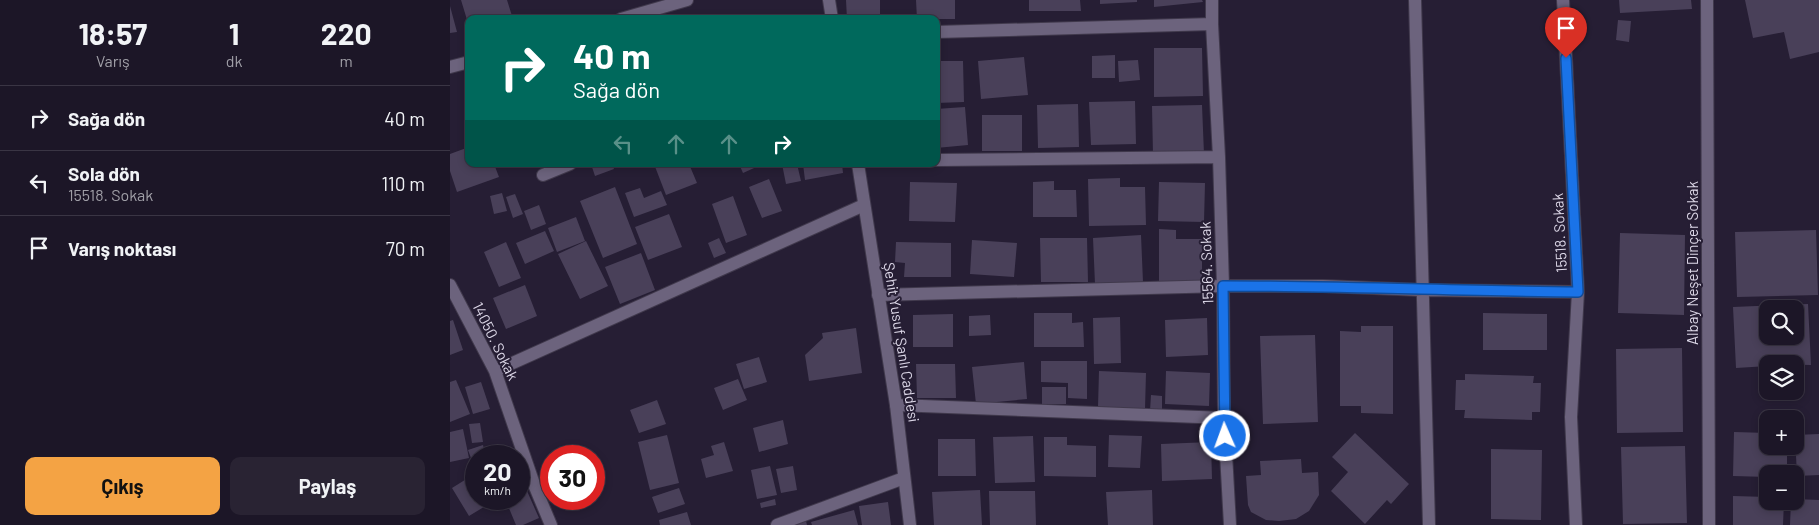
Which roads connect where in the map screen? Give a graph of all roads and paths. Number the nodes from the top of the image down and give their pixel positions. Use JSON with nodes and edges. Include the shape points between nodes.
{"nodes":[{"id":1,"x":687,"y":0,"type":"edge"},
{"id":2,"x":829,"y":0,"type":"edge"},
{"id":3,"x":1212,"y":0,"type":"edge"},
{"id":4,"x":1415,"y":0,"type":"edge"},
{"id":5,"x":1563,"y":0,"type":"edge"},
{"id":6,"x":1707,"y":0,"type":"edge"},
{"id":7,"x":635,"y":15,"type":"edge"},
{"id":8,"x":831,"y":15,"type":"edge"},
{"id":9,"x":1212,"y":24,"type":"junction"},
{"id":10,"x":940,"y":32,"type":"edge"},
{"id":11,"x":465,"y":63,"type":"edge"},
{"id":12,"x":450,"y":67,"type":"edge"},
{"id":13,"x":1218,"y":157,"type":"junction"},
{"id":14,"x":940,"y":160,"type":"edge"},
{"id":15,"x":563,"y":167,"type":"edge"},
{"id":16,"x":858,"y":167,"type":"edge"},
{"id":17,"x":543,"y":175,"type":"dead end"},
{"id":18,"x":864,"y":205,"type":"junction"},
{"id":19,"x":450,"y":285,"type":"edge"},
{"id":20,"x":1223,"y":286,"type":"junction"},
{"id":21,"x":1423,"y":290,"type":"junction"},
{"id":22,"x":1578,"y":292,"type":"junction"},
{"id":23,"x":878,"y":295,"type":"junction"},
{"id":24,"x":496,"y":371,"type":"junction"},
{"id":25,"x":896,"y":405,"type":"junction"},
{"id":26,"x":1224,"y":418,"type":"junction"},
{"id":27,"x":904,"y":478,"type":"junction"},
{"id":28,"x":551,"y":525,"type":"edge"},
{"id":29,"x":777,"y":525,"type":"edge"},
{"id":30,"x":910,"y":525,"type":"edge"},
{"id":31,"x":1230,"y":525,"type":"edge"},
{"id":32,"x":1429,"y":525,"type":"edge"},
{"id":33,"x":1576,"y":525,"type":"edge"},
{"id":34,"x":1709,"y":525,"type":"edge"}],
"edges":[{"from":1,"to":7,"type":"street"},
{"from":2,"to":8,"type":"street"},
{"from":3,"to":9,"type":"street","name":"15564. Sokak"},
{"from":4,"to":21,"type":"street"},
{"from":5,"to":22,"type":"street","name":"15518. Sokak"},
{"from":6,"to":34,"type":"street","name":"Albay Neşet Dinçer Sokak"},
{"from":9,"to":10,"type":"street"},
{"from":9,"to":13,"type":"street","name":"15564. Sokak"},
{"from":11,"to":12,"type":"street"},
{"from":13,"to":14,"type":"street"},
{"from":13,"to":20,"type":"street","name":"15564. Sokak"},
{"from":15,"to":17,"type":"street"},
{"from":16,"to":18,"type":"street","name":"Şehit Yusuf Şanlı Caddesi"},
{"from":18,"to":23,"type":"street","name":"Şehit Yusuf Şanlı Caddesi"},
{"from":18,"to":24,"type":"street"},
{"from":19,"to":24,"type":"street","name":"14050. Sokak"},
{"from":20,"to":21,"type":"street"},
{"from":20,"to":23,"type":"street"},
{"from":20,"to":26,"type":"street","name":"15564. Sokak"},
{"from":21,"to":22,"type":"street"},
{"from":21,"to":32,"type":"street"},
{"from":22,"to":33,"type":"street","name":"15518. Sokak","via":[[1571,417]]},
{"from":23,"to":25,"type":"street","name":"Şehit Yusuf Şanlı Caddesi"},
{"from":24,"to":28,"type":"street","name":"14050. Sokak"},
{"from":25,"to":26,"type":"street"},
{"from":25,"to":27,"type":"street","name":"Şehit Yusuf Şanlı Caddesi"},
{"from":26,"to":31,"type":"street","name":"15564. Sokak"},
{"from":27,"to":29,"type":"street"},
{"from":27,"to":30,"type":"street","name":"Şehit Yusuf Şanlı Caddesi"}]}
